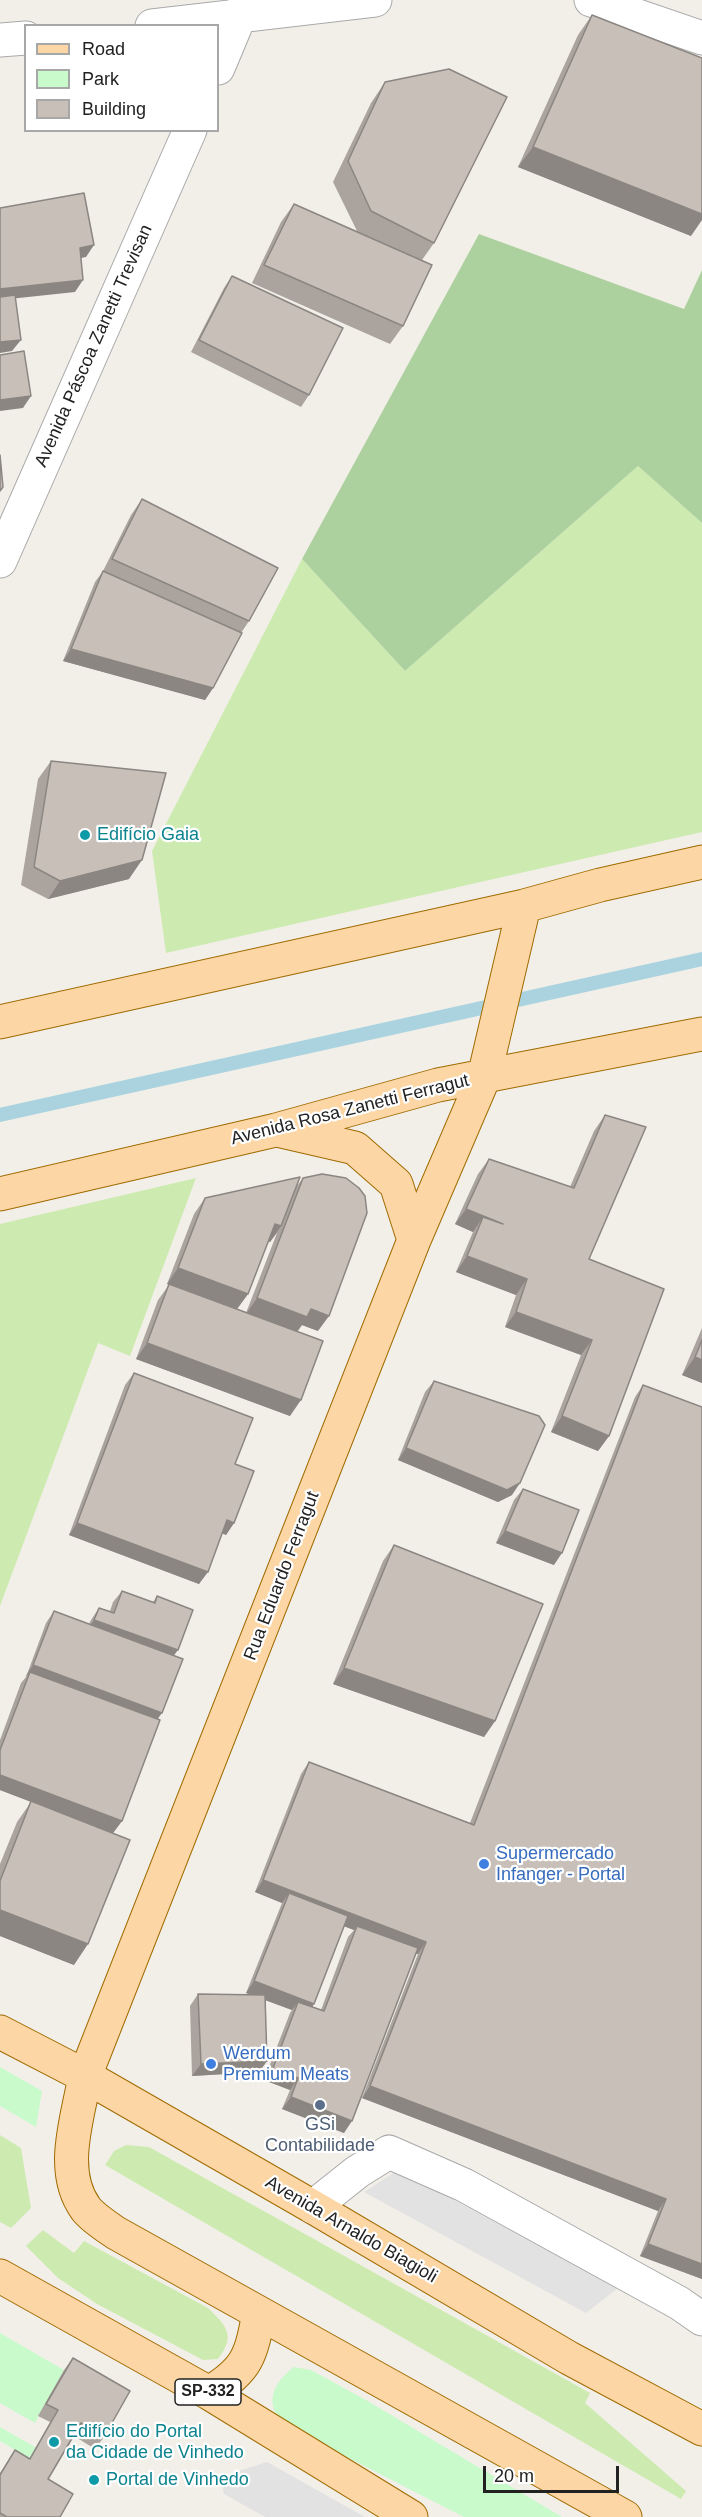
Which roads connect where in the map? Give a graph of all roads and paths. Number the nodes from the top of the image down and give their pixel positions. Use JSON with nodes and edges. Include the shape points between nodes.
{"nodes":[{"id":1,"x":375,"y":0,"type":"edge"},
{"id":2,"x":591,"y":0,"type":"edge"},
{"id":3,"x":243,"y":9,"type":"edge"},
{"id":4,"x":163,"y":24,"type":"edge"},
{"id":5,"x":24,"y":38,"type":"edge"},
{"id":6,"x":702,"y":38,"type":"edge"},
{"id":7,"x":0,"y":40,"type":"edge"},
{"id":8,"x":219,"y":66,"type":"edge"},
{"id":9,"x":189,"y":132,"type":"edge"},
{"id":10,"x":3,"y":546,"type":"edge"},
{"id":11,"x":702,"y":862,"type":"edge"},
{"id":12,"x":524,"y":906,"type":"junction"},
{"id":13,"x":7,"y":1014,"type":"edge"},
{"id":14,"x":702,"y":1034,"type":"edge"},
{"id":15,"x":484,"y":1077,"type":"junction"},
{"id":16,"x":276,"y":1130,"type":"junction"},
{"id":17,"x":0,"y":1194,"type":"edge"},
{"id":18,"x":414,"y":1240,"type":"junction"},
{"id":19,"x":0,"y":2032,"type":"edge"},
{"id":20,"x":85,"y":2076,"type":"junction"},
{"id":21,"x":313,"y":2207,"type":"junction"},
{"id":22,"x":0,"y":2276,"type":"edge"},
{"id":23,"x":259,"y":2313,"type":"junction"},
{"id":24,"x":702,"y":2319,"type":"edge"},
{"id":25,"x":209,"y":2393,"type":"junction"},
{"id":26,"x":702,"y":2429,"type":"edge"},
{"id":27,"x":411,"y":2517,"type":"edge"},
{"id":28,"x":625,"y":2517,"type":"edge"}],
"edges":[{"from":1,"to":3,"type":"street"},
{"from":2,"to":6,"type":"street"},
{"from":3,"to":4,"type":"street"},
{"from":3,"to":8,"type":"street"},
{"from":5,"to":7,"type":"street"},
{"from":9,"to":10,"type":"street","name":"Avenida Páscoa Zanetti Trevisan"},
{"from":11,"to":12,"type":"main road"},
{"from":12,"to":13,"type":"main road"},
{"from":12,"to":15,"type":"main road","name":"Rua Eduardo Ferragut"},
{"from":14,"to":15,"type":"main road","name":"Avenida Rosa Zanetti Ferragut"},
{"from":15,"to":16,"type":"main road","name":"Avenida Rosa Zanetti Ferragut","via":[[438,1085]]},
{"from":15,"to":18,"type":"main road","name":"Rua Eduardo Ferragut"},
{"from":16,"to":17,"type":"main road","name":"Avenida Rosa Zanetti Ferragut"},
{"from":16,"to":18,"type":"main road","via":[[355,1148],[396,1184]]},
{"from":18,"to":20,"type":"main road","name":"Rua Eduardo Ferragut"},
{"from":19,"to":20,"type":"main road","name":"Avenida Arnaldo Biagioli"},
{"from":20,"to":21,"type":"main road","name":"Avenida Arnaldo Biagioli"},
{"from":20,"to":23,"type":"main road","name":"Rua Eduardo Ferragut","via":[[70,2162],[75,2190],[87,2211],[116,2233]]},
{"from":21,"to":24,"type":"street","via":[[389,2152],[464,2185]]},
{"from":21,"to":26,"type":"main road","name":"Avenida Arnaldo Biagioli","via":[[569,2358]]},
{"from":22,"to":25,"type":"main road","number":"SP-332"},
{"from":23,"to":25,"type":"main road","via":[[252,2350],[233,2379]]},
{"from":23,"to":28,"type":"main road"},
{"from":25,"to":27,"type":"main road","number":"SP-332"}]}
